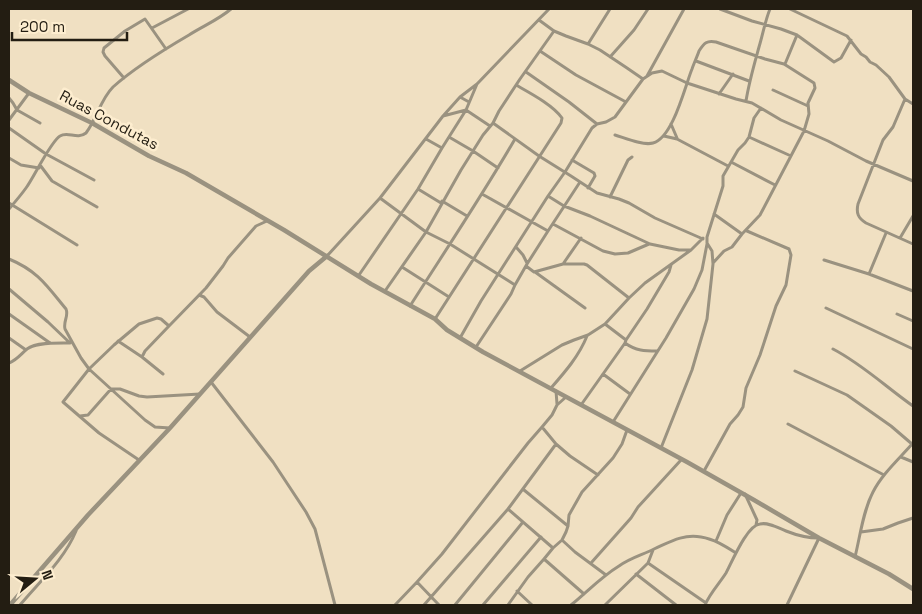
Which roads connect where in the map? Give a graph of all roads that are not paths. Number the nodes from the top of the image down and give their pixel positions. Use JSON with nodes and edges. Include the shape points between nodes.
{"nodes":[{"id":1,"x":188,"y":9,"type":"edge"},
{"id":2,"x":549,"y":9,"type":"edge"},
{"id":3,"x":610,"y":9,"type":"edge"},
{"id":4,"x":648,"y":9,"type":"edge"},
{"id":5,"x":684,"y":9,"type":"edge"},
{"id":6,"x":720,"y":9,"type":"edge"},
{"id":7,"x":770,"y":9,"type":"edge"},
{"id":8,"x":790,"y":9,"type":"edge"},
{"id":9,"x":228,"y":10,"type":"edge"},
{"id":10,"x":726,"y":10,"type":"edge"},
{"id":11,"x":539,"y":20,"type":"junction"},
{"id":12,"x":764,"y":24,"type":"junction"},
{"id":13,"x":152,"y":28,"type":"junction"},
{"id":14,"x":554,"y":31,"type":"junction"},
{"id":15,"x":797,"y":35,"type":"junction"},
{"id":16,"x":851,"y":40,"type":"junction"},
{"id":17,"x":588,"y":44,"type":"junction"},
{"id":18,"x":166,"y":49,"type":"junction"},
{"id":19,"x":540,"y":50,"type":"junction"},
{"id":20,"x":756,"y":56,"type":"junction"},
{"id":21,"x":610,"y":57,"type":"junction"},
{"id":22,"x":696,"y":60,"type":"junction"},
{"id":23,"x":785,"y":64,"type":"junction"},
{"id":24,"x":526,"y":72,"type":"junction"},
{"id":25,"x":733,"y":74,"type":"junction"},
{"id":26,"x":124,"y":78,"type":"junction"},
{"id":27,"x":644,"y":78,"type":"junction"},
{"id":28,"x":9,"y":80,"type":"edge"},
{"id":29,"x":750,"y":81,"type":"junction"},
{"id":30,"x":687,"y":83,"type":"junction"},
{"id":31,"x":477,"y":84,"type":"junction"},
{"id":32,"x":516,"y":85,"type":"junction"},
{"id":33,"x":773,"y":90,"type":"dead end"},
{"id":34,"x":29,"y":93,"type":"junction"},
{"id":35,"x":719,"y":94,"type":"junction"},
{"id":36,"x":460,"y":97,"type":"junction"},
{"id":37,"x":9,"y":98,"type":"edge"},
{"id":38,"x":905,"y":99,"type":"junction"},
{"id":39,"x":746,"y":101,"type":"junction"},
{"id":40,"x":469,"y":102,"type":"junction"},
{"id":41,"x":626,"y":102,"type":"junction"},
{"id":42,"x":913,"y":104,"type":"edge"},
{"id":43,"x":808,"y":106,"type":"junction"},
{"id":44,"x":761,"y":108,"type":"junction"},
{"id":45,"x":17,"y":110,"type":"junction"},
{"id":46,"x":466,"y":110,"type":"junction"},
{"id":47,"x":443,"y":116,"type":"junction"},
{"id":48,"x":9,"y":120,"type":"edge"},
{"id":49,"x":92,"y":122,"type":"junction"},
{"id":50,"x":40,"y":123,"type":"dead end"},
{"id":51,"x":597,"y":124,"type":"junction"},
{"id":52,"x":671,"y":124,"type":"junction"},
{"id":53,"x":491,"y":125,"type":"junction"},
{"id":54,"x":9,"y":128,"type":"edge"},
{"id":55,"x":804,"y":131,"type":"junction"},
{"id":56,"x":615,"y":135,"type":"dead end"},
{"id":57,"x":664,"y":136,"type":"junction"},
{"id":58,"x":449,"y":137,"type":"junction"},
{"id":59,"x":749,"y":137,"type":"junction"},
{"id":60,"x":677,"y":138,"type":"junction"},
{"id":61,"x":426,"y":139,"type":"junction"},
{"id":62,"x":515,"y":140,"type":"junction"},
{"id":63,"x":442,"y":148,"type":"junction"},
{"id":64,"x":473,"y":151,"type":"junction"},
{"id":65,"x":46,"y":154,"type":"junction"},
{"id":66,"x":539,"y":156,"type":"junction"},
{"id":67,"x":791,"y":156,"type":"junction"},
{"id":68,"x":632,"y":157,"type":"dead end"},
{"id":69,"x":9,"y":158,"type":"edge"},
{"id":70,"x":572,"y":160,"type":"junction"},
{"id":71,"x":729,"y":164,"type":"junction"},
{"id":72,"x":873,"y":164,"type":"junction"},
{"id":73,"x":40,"y":166,"type":"junction"},
{"id":74,"x":498,"y":168,"type":"junction"},
{"id":75,"x":565,"y":172,"type":"junction"},
{"id":76,"x":94,"y":180,"type":"dead end"},
{"id":77,"x":913,"y":181,"type":"edge"},
{"id":78,"x":580,"y":182,"type":"junction"},
{"id":79,"x":776,"y":185,"type":"junction"},
{"id":80,"x":588,"y":188,"type":"junction"},
{"id":81,"x":418,"y":189,"type":"junction"},
{"id":82,"x":482,"y":194,"type":"junction"},
{"id":83,"x":548,"y":196,"type":"junction"},
{"id":84,"x":610,"y":197,"type":"junction"},
{"id":85,"x":380,"y":198,"type":"junction"},
{"id":86,"x":442,"y":202,"type":"junction"},
{"id":87,"x":10,"y":206,"type":"edge"},
{"id":88,"x":564,"y":206,"type":"junction"},
{"id":89,"x":97,"y":207,"type":"dead end"},
{"id":90,"x":506,"y":207,"type":"junction"},
{"id":91,"x":400,"y":214,"type":"junction"},
{"id":92,"x":714,"y":214,"type":"junction"},
{"id":93,"x":467,"y":216,"type":"junction"},
{"id":94,"x":913,"y":216,"type":"edge"},
{"id":95,"x":268,"y":220,"type":"junction"},
{"id":96,"x":532,"y":221,"type":"junction"},
{"id":97,"x":553,"y":224,"type":"junction"},
{"id":98,"x":548,"y":231,"type":"junction"},
{"id":99,"x":746,"y":231,"type":"junction"},
{"id":100,"x":426,"y":232,"type":"junction"},
{"id":101,"x":886,"y":233,"type":"junction"},
{"id":102,"x":742,"y":234,"type":"junction"},
{"id":103,"x":708,"y":235,"type":"junction"},
{"id":104,"x":581,"y":238,"type":"junction"},
{"id":105,"x":900,"y":238,"type":"junction"},
{"id":106,"x":703,"y":239,"type":"junction"},
{"id":107,"x":707,"y":243,"type":"junction"},
{"id":108,"x":450,"y":244,"type":"junction"},
{"id":109,"x":650,"y":244,"type":"junction"},
{"id":110,"x":913,"y":244,"type":"edge"},
{"id":111,"x":77,"y":245,"type":"dead end"},
{"id":112,"x":516,"y":246,"type":"junction"},
{"id":113,"x":691,"y":250,"type":"junction"},
{"id":114,"x":327,"y":256,"type":"junction"},
{"id":115,"x":9,"y":259,"type":"edge"},
{"id":116,"x":474,"y":259,"type":"junction"},
{"id":117,"x":824,"y":260,"type":"dead end"},
{"id":118,"x":563,"y":264,"type":"junction"},
{"id":119,"x":671,"y":264,"type":"junction"},
{"id":120,"x":713,"y":264,"type":"junction"},
{"id":121,"x":526,"y":265,"type":"junction"},
{"id":122,"x":402,"y":267,"type":"junction"},
{"id":123,"x":534,"y":272,"type":"junction"},
{"id":124,"x":499,"y":274,"type":"junction"},
{"id":125,"x":869,"y":274,"type":"junction"},
{"id":126,"x":358,"y":276,"type":"junction"},
{"id":127,"x":426,"y":282,"type":"junction"},
{"id":128,"x":515,"y":285,"type":"junction"},
{"id":129,"x":9,"y":289,"type":"edge"},
{"id":130,"x":913,"y":291,"type":"edge"},
{"id":131,"x":385,"y":292,"type":"junction"},
{"id":132,"x":199,"y":295,"type":"junction"},
{"id":133,"x":449,"y":297,"type":"junction"},
{"id":134,"x":629,"y":298,"type":"junction"},
{"id":135,"x":410,"y":306,"type":"junction"},
{"id":136,"x":585,"y":308,"type":"dead end"},
{"id":137,"x":826,"y":308,"type":"dead end"},
{"id":138,"x":9,"y":314,"type":"edge"},
{"id":139,"x":897,"y":314,"type":"dead end"},
{"id":140,"x":435,"y":320,"type":"junction"},
{"id":141,"x":913,"y":321,"type":"edge"},
{"id":142,"x":604,"y":324,"type":"junction"},
{"id":143,"x":169,"y":326,"type":"junction"},
{"id":144,"x":588,"y":335,"type":"junction"},
{"id":145,"x":9,"y":338,"type":"edge"},
{"id":146,"x":250,"y":338,"type":"junction"},
{"id":147,"x":460,"y":338,"type":"junction"},
{"id":148,"x":118,"y":341,"type":"junction"},
{"id":149,"x":626,"y":342,"type":"junction"},
{"id":150,"x":72,"y":343,"type":"junction"},
{"id":151,"x":50,"y":344,"type":"junction"},
{"id":152,"x":476,"y":348,"type":"junction"},
{"id":153,"x":834,"y":348,"type":"dead end"},
{"id":154,"x":913,"y":349,"type":"edge"},
{"id":155,"x":26,"y":350,"type":"junction"},
{"id":156,"x":657,"y":350,"type":"junction"},
{"id":157,"x":142,"y":357,"type":"junction"},
{"id":158,"x":9,"y":363,"type":"edge"},
{"id":159,"x":89,"y":369,"type":"junction"},
{"id":160,"x":795,"y":370,"type":"dead end"},
{"id":161,"x":520,"y":371,"type":"junction"},
{"id":162,"x":163,"y":374,"type":"dead end"},
{"id":163,"x":603,"y":374,"type":"junction"},
{"id":164,"x":211,"y":382,"type":"junction"},
{"id":165,"x":551,"y":388,"type":"junction"},
{"id":166,"x":112,"y":389,"type":"junction"},
{"id":167,"x":556,"y":392,"type":"junction"},
{"id":168,"x":200,"y":394,"type":"junction"},
{"id":169,"x":630,"y":394,"type":"junction"},
{"id":170,"x":566,"y":397,"type":"junction"},
{"id":171,"x":557,"y":405,"type":"junction"},
{"id":172,"x":581,"y":405,"type":"junction"},
{"id":173,"x":913,"y":406,"type":"edge"},
{"id":174,"x":79,"y":416,"type":"junction"},
{"id":175,"x":613,"y":423,"type":"junction"},
{"id":176,"x":788,"y":424,"type":"dead end"},
{"id":177,"x":542,"y":427,"type":"junction"},
{"id":178,"x":170,"y":428,"type":"junction"},
{"id":179,"x":627,"y":430,"type":"junction"},
{"id":180,"x":913,"y":443,"type":"edge"},
{"id":181,"x":556,"y":444,"type":"junction"},
{"id":182,"x":661,"y":448,"type":"junction"},
{"id":183,"x":901,"y":458,"type":"junction"},
{"id":184,"x":139,"y":460,"type":"junction"},
{"id":185,"x":682,"y":460,"type":"junction"},
{"id":186,"x":913,"y":462,"type":"edge"},
{"id":187,"x":704,"y":472,"type":"junction"},
{"id":188,"x":598,"y":475,"type":"junction"},
{"id":189,"x":884,"y":475,"type":"junction"},
{"id":190,"x":524,"y":490,"type":"junction"},
{"id":191,"x":743,"y":494,"type":"junction"},
{"id":192,"x":508,"y":509,"type":"junction"},
{"id":193,"x":913,"y":518,"type":"edge"},
{"id":194,"x":523,"y":522,"type":"junction"},
{"id":195,"x":755,"y":525,"type":"junction"},
{"id":196,"x":568,"y":526,"type":"junction"},
{"id":197,"x":77,"y":528,"type":"junction"},
{"id":198,"x":861,"y":532,"type":"junction"},
{"id":199,"x":541,"y":537,"type":"junction"},
{"id":200,"x":819,"y":538,"type":"junction"},
{"id":201,"x":562,"y":540,"type":"junction"},
{"id":202,"x":716,"y":541,"type":"junction"},
{"id":203,"x":553,"y":548,"type":"junction"},
{"id":204,"x":653,"y":550,"type":"junction"},
{"id":205,"x":736,"y":553,"type":"junction"},
{"id":206,"x":855,"y":557,"type":"junction"},
{"id":207,"x":544,"y":559,"type":"junction"},
{"id":208,"x":591,"y":563,"type":"junction"},
{"id":209,"x":648,"y":563,"type":"junction"},
{"id":210,"x":636,"y":574,"type":"junction"},
{"id":211,"x":606,"y":575,"type":"junction"},
{"id":212,"x":417,"y":582,"type":"junction"},
{"id":213,"x":913,"y":589,"type":"edge"},
{"id":214,"x":518,"y":591,"type":"junction"},
{"id":215,"x":584,"y":594,"type":"junction"},
{"id":216,"x":432,"y":598,"type":"junction"},
{"id":217,"x":705,"y":604,"type":"edge"},
{"id":218,"x":10,"y":605,"type":"edge"},
{"id":219,"x":20,"y":605,"type":"edge"},
{"id":220,"x":335,"y":605,"type":"edge"},
{"id":221,"x":395,"y":605,"type":"edge"},
{"id":222,"x":424,"y":605,"type":"edge"},
{"id":223,"x":439,"y":605,"type":"edge"},
{"id":224,"x":455,"y":605,"type":"edge"},
{"id":225,"x":483,"y":605,"type":"edge"},
{"id":226,"x":508,"y":605,"type":"edge"},
{"id":227,"x":532,"y":605,"type":"edge"},
{"id":228,"x":571,"y":605,"type":"edge"},
{"id":229,"x":605,"y":605,"type":"edge"},
{"id":230,"x":676,"y":605,"type":"edge"},
{"id":231,"x":787,"y":605,"type":"edge"}],
"edges":[{"from":1,"to":13,"type":"street"},
{"from":2,"to":11,"type":"street"},
{"from":3,"to":17,"type":"street"},
{"from":4,"to":21,"type":"street"},
{"from":5,"to":27,"type":"street"},
{"from":6,"to":10,"type":"street"},
{"from":7,"to":12,"type":"street"},
{"from":8,"to":16,"type":"street"},
{"from":9,"to":18,"type":"street"},
{"from":10,"to":12,"type":"street"},
{"from":11,"to":14,"type":"street"},
{"from":11,"to":31,"type":"street"},
{"from":12,"to":15,"type":"street"},
{"from":12,"to":20,"type":"street"},
{"from":13,"to":18,"type":"street"},
{"from":13,"to":26,"type":"street","via":[[144,19],[104,48],[105,56]]},
{"from":14,"to":17,"type":"street"},
{"from":14,"to":19,"type":"street"},
{"from":15,"to":16,"type":"street","via":[[834,62],[842,57]]},
{"from":15,"to":23,"type":"street"},
{"from":16,"to":38,"type":"street","via":[[868,61],[889,77]]},
{"from":17,"to":21,"type":"street"},
{"from":18,"to":26,"type":"street"},
{"from":19,"to":24,"type":"street"},
{"from":19,"to":41,"type":"street","via":[[576,75]]},
{"from":20,"to":22,"type":"street","via":[[710,41],[702,45]]},
{"from":20,"to":23,"type":"street"},
{"from":20,"to":29,"type":"street"},
{"from":21,"to":27,"type":"street"},
{"from":22,"to":25,"type":"street"},
{"from":22,"to":30,"type":"street"},
{"from":23,"to":43,"type":"street","via":[[815,86]]},
{"from":24,"to":32,"type":"street"},
{"from":24,"to":51,"type":"street"},
{"from":25,"to":29,"type":"street"},
{"from":25,"to":35,"type":"street"},
{"from":26,"to":49,"type":"street","via":[[112,88]]},
{"from":27,"to":30,"type":"street","via":[[662,72]]},
{"from":27,"to":41,"type":"street"},
{"from":28,"to":34,"type":"street","name":"Ruas Condutas"},
{"from":29,"to":39,"type":"street"},
{"from":30,"to":35,"type":"street"},
{"from":30,"to":52,"type":"street"},
{"from":31,"to":36,"type":"street"},
{"from":31,"to":40,"type":"street"},
{"from":32,"to":53,"type":"street"},
{"from":32,"to":66,"type":"street","via":[[562,118]]},
{"from":33,"to":43,"type":"street"},
{"from":34,"to":45,"type":"street"},
{"from":34,"to":49,"type":"street","name":"Ruas Condutas"},
{"from":35,"to":39,"type":"street"},
{"from":36,"to":40,"type":"street"},
{"from":36,"to":47,"type":"street"},
{"from":37,"to":45,"type":"street"},
{"from":38,"to":42,"type":"street"},
{"from":38,"to":72,"type":"street"},
{"from":39,"to":44,"type":"street"},
{"from":40,"to":46,"type":"street"},
{"from":41,"to":51,"type":"street","via":[[615,117]]},
{"from":43,"to":55,"type":"street"},
{"from":44,"to":55,"type":"street"},
{"from":44,"to":59,"type":"street","via":[[754,118]]},
{"from":45,"to":48,"type":"street"},
{"from":45,"to":50,"type":"street"},
{"from":46,"to":47,"type":"street"},
{"from":46,"to":53,"type":"street"},
{"from":46,"to":58,"type":"street"},
{"from":47,"to":61,"type":"street"},
{"from":49,"to":65,"type":"street","via":[[81,136],[61,135]]},
{"from":49,"to":95,"type":"street","name":"Ruas Condutas"},
{"from":51,"to":70,"type":"street"},
{"from":52,"to":57,"type":"street"},
{"from":52,"to":60,"type":"street"},
{"from":53,"to":62,"type":"street"},
{"from":53,"to":64,"type":"street"},
{"from":54,"to":65,"type":"street"},
{"from":55,"to":67,"type":"street"},
{"from":55,"to":72,"type":"street"},
{"from":56,"to":57,"type":"street","via":[[649,144]]},
{"from":57,"to":60,"type":"street"},
{"from":58,"to":63,"type":"street"},
{"from":58,"to":64,"type":"street"},
{"from":59,"to":67,"type":"street"},
{"from":59,"to":71,"type":"street"},
{"from":60,"to":71,"type":"street"},
{"from":61,"to":63,"type":"street"},
{"from":61,"to":85,"type":"street"},
{"from":62,"to":66,"type":"street"},
{"from":62,"to":74,"type":"street"},
{"from":63,"to":81,"type":"street"},
{"from":64,"to":74,"type":"street"},
{"from":64,"to":86,"type":"street"},
{"from":65,"to":73,"type":"street"},
{"from":65,"to":76,"type":"street"},
{"from":66,"to":75,"type":"street"},
{"from":66,"to":90,"type":"street"},
{"from":67,"to":79,"type":"street"},
{"from":68,"to":84,"type":"street"},
{"from":69,"to":73,"type":"street","via":[[21,165]]},
{"from":70,"to":75,"type":"street"},
{"from":70,"to":80,"type":"street","via":[[594,173]]},
{"from":71,"to":79,"type":"street"},
{"from":71,"to":92,"type":"street"},
{"from":72,"to":77,"type":"street"},
{"from":72,"to":101,"type":"street","via":[[857,213],[861,220]]},
{"from":73,"to":87,"type":"street"},
{"from":73,"to":89,"type":"street","via":[[52,181]]},
{"from":74,"to":82,"type":"street"},
{"from":75,"to":78,"type":"street"},
{"from":75,"to":83,"type":"street"},
{"from":78,"to":80,"type":"street"},
{"from":78,"to":88,"type":"street"},
{"from":79,"to":99,"type":"street","via":[[760,215]]},
{"from":80,"to":84,"type":"street"},
{"from":81,"to":86,"type":"street"},
{"from":81,"to":91,"type":"street"},
{"from":82,"to":90,"type":"street"},
{"from":82,"to":93,"type":"street"},
{"from":83,"to":88,"type":"street"},
{"from":83,"to":96,"type":"street"},
{"from":84,"to":106,"type":"street","via":[[630,203]]},
{"from":85,"to":91,"type":"street"},
{"from":85,"to":114,"type":"street"},
{"from":86,"to":93,"type":"street"},
{"from":86,"to":100,"type":"street"},
{"from":87,"to":111,"type":"street"},
{"from":88,"to":97,"type":"street"},
{"from":88,"to":109,"type":"street"},
{"from":90,"to":96,"type":"street"},
{"from":90,"to":116,"type":"street"},
{"from":91,"to":100,"type":"street"},
{"from":91,"to":126,"type":"street"},
{"from":92,"to":102,"type":"street"},
{"from":92,"to":103,"type":"street"},
{"from":93,"to":108,"type":"street"},
{"from":94,"to":105,"type":"street"},
{"from":95,"to":114,"type":"street","name":"Ruas Condutas"},
{"from":95,"to":132,"type":"street","via":[[256,226]]},
{"from":96,"to":98,"type":"street"},
{"from":96,"to":112,"type":"street"},
{"from":97,"to":98,"type":"street"},
{"from":97,"to":104,"type":"street"},
{"from":98,"to":121,"type":"street"},
{"from":99,"to":102,"type":"street"},
{"from":99,"to":187,"type":"street","via":[[789,249],[790,265],[786,285],[745,391],[743,407]]},
{"from":100,"to":108,"type":"street"},
{"from":100,"to":122,"type":"street"},
{"from":101,"to":105,"type":"street"},
{"from":101,"to":125,"type":"street"},
{"from":102,"to":120,"type":"street"},
{"from":103,"to":106,"type":"street"},
{"from":103,"to":107,"type":"street"},
{"from":104,"to":109,"type":"street","via":[[615,254],[628,253]]},
{"from":104,"to":118,"type":"street"},
{"from":105,"to":110,"type":"street"},
{"from":106,"to":113,"type":"street"},
{"from":107,"to":120,"type":"street","via":[[712,251]]},
{"from":107,"to":156,"type":"street","via":[[698,282]]},
{"from":108,"to":116,"type":"street"},
{"from":108,"to":127,"type":"street"},
{"from":109,"to":113,"type":"street"},
{"from":112,"to":121,"type":"street"},
{"from":112,"to":124,"type":"street"},
{"from":113,"to":119,"type":"street"},
{"from":114,"to":126,"type":"street","name":"Ruas Condutas"},
{"from":114,"to":146,"type":"street","via":[[309,271]]},
{"from":115,"to":150,"type":"street","via":[[40,278],[66,309],[64,330]]},
{"from":116,"to":124,"type":"street"},
{"from":116,"to":133,"type":"street"},
{"from":117,"to":125,"type":"street"},
{"from":118,"to":123,"type":"street"},
{"from":118,"to":134,"type":"street","via":[[587,265]]},
{"from":119,"to":134,"type":"street"},
{"from":119,"to":149,"type":"street"},
{"from":120,"to":182,"type":"street","via":[[707,320],[692,370]]},
{"from":121,"to":123,"type":"street"},
{"from":121,"to":128,"type":"street"},
{"from":122,"to":127,"type":"street"},
{"from":122,"to":131,"type":"street"},
{"from":123,"to":136,"type":"street"},
{"from":124,"to":128,"type":"street"},
{"from":124,"to":147,"type":"street"},
{"from":125,"to":130,"type":"street"},
{"from":126,"to":131,"type":"street","name":"Ruas Condutas"},
{"from":127,"to":133,"type":"street"},
{"from":127,"to":135,"type":"street"},
{"from":128,"to":152,"type":"street"},
{"from":129,"to":150,"type":"street"},
{"from":131,"to":135,"type":"street","name":"Ruas Condutas"},
{"from":132,"to":143,"type":"street"},
{"from":132,"to":146,"type":"street"},
{"from":133,"to":140,"type":"street"},
{"from":134,"to":142,"type":"street"},
{"from":135,"to":140,"type":"street","name":"Ruas Condutas"},
{"from":137,"to":154,"type":"street"},
{"from":138,"to":151,"type":"street"},
{"from":139,"to":141,"type":"street"},
{"from":140,"to":147,"type":"street","name":"Ruas Condutas"},
{"from":142,"to":144,"type":"street"},
{"from":142,"to":149,"type":"street"},
{"from":143,"to":148,"type":"street","via":[[161,319],[152,318]]},
{"from":143,"to":157,"type":"street"},
{"from":144,"to":161,"type":"street","via":[[568,342]]},
{"from":144,"to":165,"type":"street","via":[[574,360]]},
{"from":145,"to":155,"type":"street"},
{"from":146,"to":164,"type":"street"},
{"from":147,"to":152,"type":"street","name":"Ruas Condutas"},
{"from":148,"to":157,"type":"street"},
{"from":148,"to":159,"type":"street"},
{"from":149,"to":156,"type":"street","via":[[639,351]]},
{"from":149,"to":163,"type":"street"},
{"from":150,"to":151,"type":"street"},
{"from":150,"to":159,"type":"street"},
{"from":151,"to":155,"type":"street"},
{"from":152,"to":161,"type":"street","name":"Ruas Condutas"},
{"from":153,"to":173,"type":"street"},
{"from":155,"to":158,"type":"street"},
{"from":156,"to":169,"type":"street"},
{"from":157,"to":162,"type":"street"},
{"from":159,"to":166,"type":"street"},
{"from":159,"to":174,"type":"street","via":[[63,402]]},
{"from":160,"to":180,"type":"street","via":[[847,396]]},
{"from":161,"to":165,"type":"street","name":"Ruas Condutas"},
{"from":163,"to":169,"type":"street"},
{"from":163,"to":172,"type":"street"},
{"from":164,"to":168,"type":"street"},
{"from":164,"to":220,"type":"street","via":[[269,457],[306,512],[315,529]]},
{"from":165,"to":167,"type":"street","name":"Ruas Condutas"},
{"from":166,"to":168,"type":"street","via":[[147,397]]},
{"from":166,"to":174,"type":"street","via":[[88,415]]},
{"from":166,"to":178,"type":"street","via":[[155,427]]},
{"from":167,"to":170,"type":"street","name":"Ruas Condutas"},
{"from":167,"to":171,"type":"street"},
{"from":168,"to":178,"type":"street"},
{"from":169,"to":175,"type":"street"},
{"from":170,"to":171,"type":"street"},
{"from":170,"to":172,"type":"street","name":"Ruas Condutas"},
{"from":171,"to":177,"type":"street"},
{"from":172,"to":175,"type":"street","name":"Ruas Condutas"},
{"from":174,"to":184,"type":"street"},
{"from":175,"to":179,"type":"street","name":"Ruas Condutas"},
{"from":176,"to":189,"type":"street"},
{"from":177,"to":181,"type":"street"},
{"from":177,"to":212,"type":"street"},
{"from":178,"to":184,"type":"street"},
{"from":179,"to":182,"type":"street","name":"Ruas Condutas"},
{"from":179,"to":188,"type":"street","via":[[616,454]]},
{"from":180,"to":183,"type":"street"},
{"from":181,"to":188,"type":"street"},
{"from":181,"to":190,"type":"street"},
{"from":182,"to":185,"type":"street","name":"Ruas Condutas"},
{"from":183,"to":186,"type":"street"},
{"from":183,"to":189,"type":"street"},
{"from":184,"to":197,"type":"street"},
{"from":185,"to":187,"type":"street","name":"Ruas Condutas"},
{"from":185,"to":208,"type":"street"},
{"from":187,"to":191,"type":"street","name":"Ruas Condutas"},
{"from":188,"to":196,"type":"street","via":[[579,497],[569,514]]},
{"from":189,"to":198,"type":"street","via":[[870,498]]},
{"from":190,"to":192,"type":"street"},
{"from":190,"to":196,"type":"street"},
{"from":191,"to":195,"type":"street","via":[[757,520]]},
{"from":191,"to":200,"type":"street","name":"Ruas Condutas"},
{"from":191,"to":202,"type":"street","via":[[727,515]]},
{"from":192,"to":194,"type":"street"},
{"from":192,"to":216,"type":"street"},
{"from":193,"to":198,"type":"street","via":[[883,530]]},
{"from":194,"to":199,"type":"street"},
{"from":194,"to":224,"type":"street"},
{"from":195,"to":200,"type":"street","via":[[768,524],[807,538]]},
{"from":195,"to":205,"type":"street"},
{"from":196,"to":201,"type":"street"},
{"from":197,"to":218,"type":"street"},
{"from":197,"to":219,"type":"street","via":[[63,554]]},
{"from":198,"to":206,"type":"street"},
{"from":199,"to":203,"type":"street"},
{"from":199,"to":225,"type":"street"},
{"from":200,"to":206,"type":"street","name":"Ruas Condutas"},
{"from":200,"to":231,"type":"street"},
{"from":201,"to":203,"type":"street"},
{"from":201,"to":208,"type":"street"},
{"from":202,"to":204,"type":"street","via":[[688,536],[666,542]]},
{"from":202,"to":205,"type":"street"},
{"from":203,"to":207,"type":"street"},
{"from":204,"to":209,"type":"street"},
{"from":204,"to":211,"type":"street","via":[[630,559]]},
{"from":205,"to":217,"type":"street"},
{"from":206,"to":213,"type":"street","name":"Ruas Condutas"},
{"from":207,"to":214,"type":"street"},
{"from":207,"to":215,"type":"street"},
{"from":208,"to":211,"type":"street"},
{"from":209,"to":210,"type":"street"},
{"from":209,"to":217,"type":"street"},
{"from":210,"to":229,"type":"street"},
{"from":210,"to":230,"type":"street"},
{"from":211,"to":215,"type":"street"},
{"from":212,"to":216,"type":"street"},
{"from":212,"to":221,"type":"street"},
{"from":214,"to":226,"type":"street"},
{"from":214,"to":227,"type":"street"},
{"from":215,"to":228,"type":"street"},
{"from":216,"to":222,"type":"street"},
{"from":216,"to":223,"type":"street"}]}
